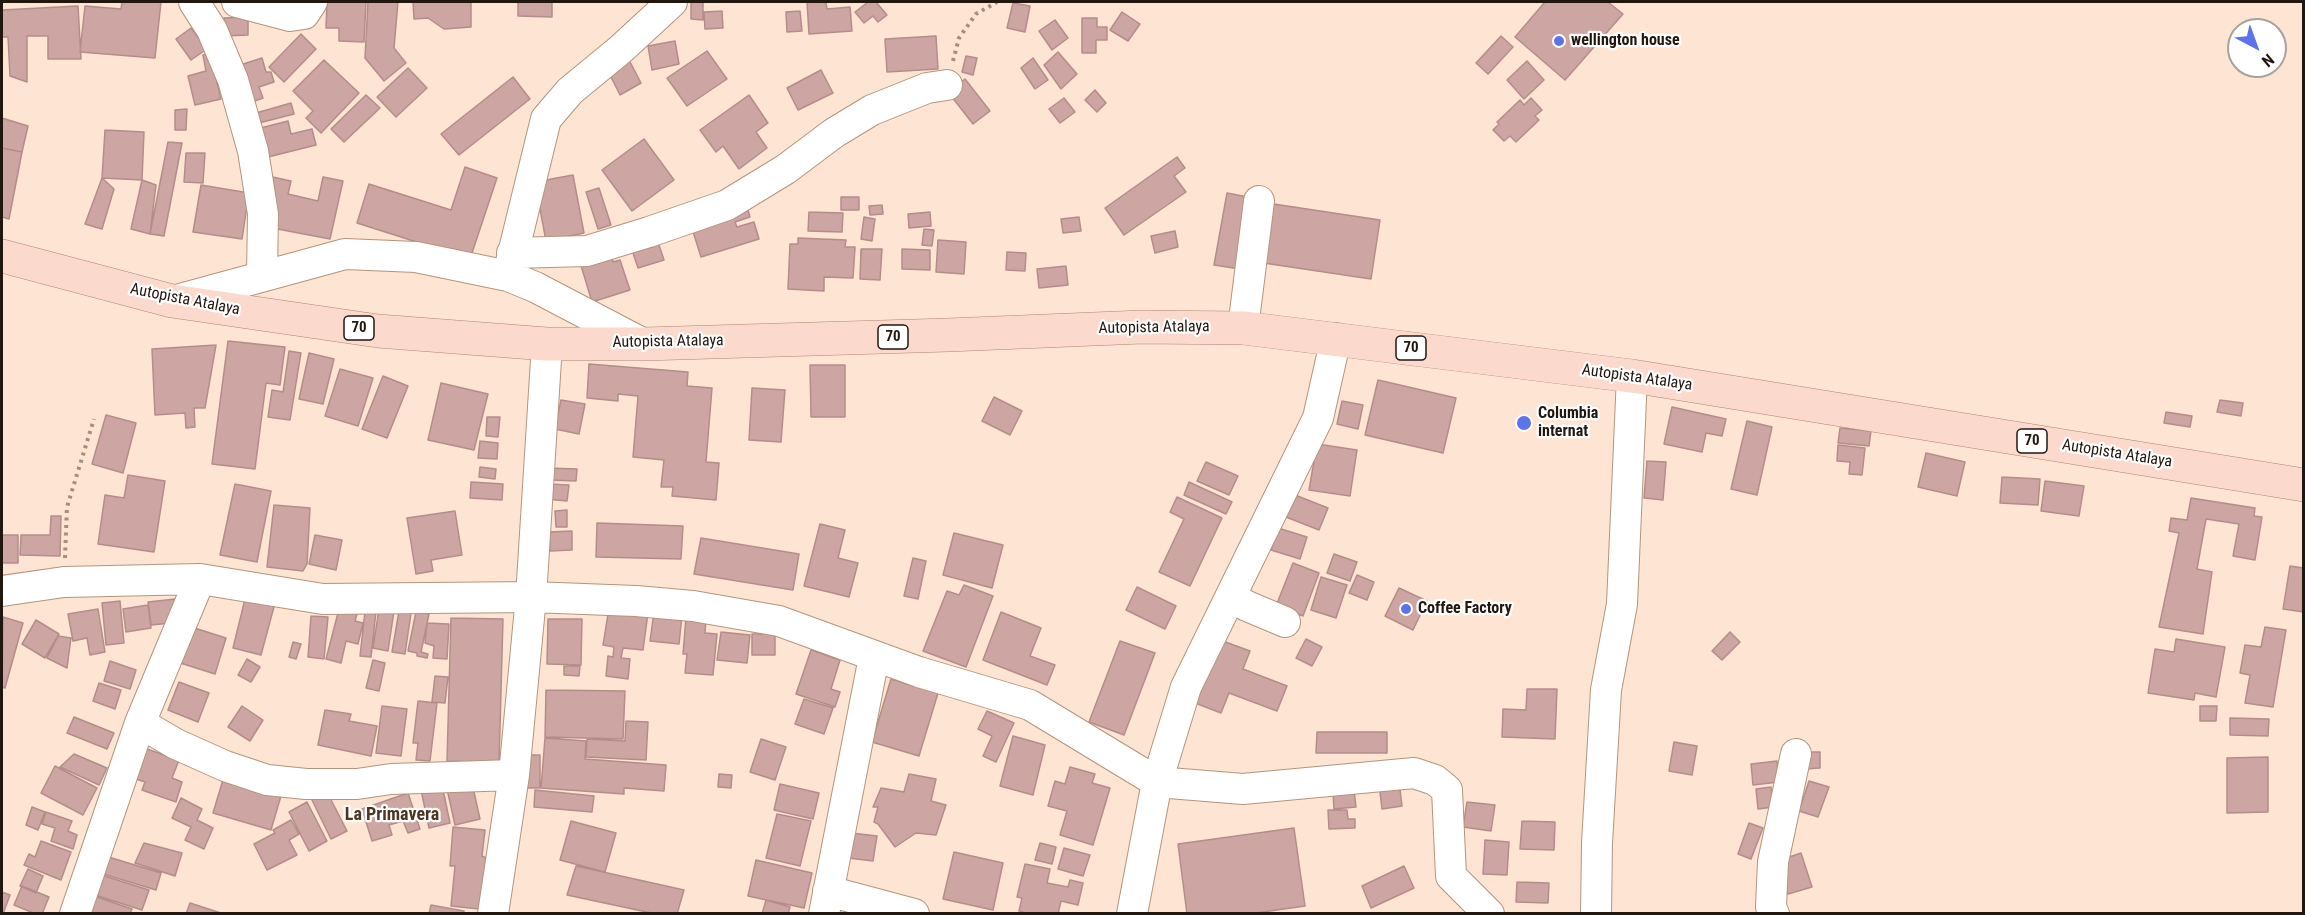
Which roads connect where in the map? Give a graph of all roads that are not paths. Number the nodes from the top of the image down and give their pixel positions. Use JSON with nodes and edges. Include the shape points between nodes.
{"nodes":[{"id":1,"x":194,"y":2,"type":"edge"},
{"id":2,"x":237,"y":2,"type":"edge"},
{"id":3,"x":312,"y":2,"type":"edge"},
{"id":4,"x":672,"y":2,"type":"edge"},
{"id":5,"x":947,"y":85,"type":"road end"},
{"id":6,"x":1259,"y":201,"type":"dead end"},
{"id":7,"x":2,"y":256,"type":"edge"},
{"id":8,"x":510,"y":265,"type":"junction"},
{"id":9,"x":262,"y":276,"type":"junction"},
{"id":10,"x":172,"y":301,"type":"junction"},
{"id":11,"x":1243,"y":328,"type":"junction"},
{"id":12,"x":1336,"y":338,"type":"junction"},
{"id":13,"x":547,"y":344,"type":"junction"},
{"id":14,"x":644,"y":344,"type":"junction"},
{"id":15,"x":1632,"y":376,"type":"junction"},
{"id":16,"x":2304,"y":485,"type":"edge"},
{"id":17,"x":200,"y":579,"type":"junction"},
{"id":18,"x":2,"y":591,"type":"edge"},
{"id":19,"x":531,"y":597,"type":"junction"},
{"id":20,"x":1231,"y":597,"type":"junction"},
{"id":21,"x":1285,"y":621,"type":"dead end"},
{"id":22,"x":874,"y":657,"type":"junction"},
{"id":23,"x":140,"y":723,"type":"junction"},
{"id":24,"x":1796,"y":754,"type":"dead end"},
{"id":25,"x":514,"y":775,"type":"junction"},
{"id":26,"x":1157,"y":782,"type":"junction"},
{"id":27,"x":826,"y":902,"type":"edge"},
{"id":28,"x":75,"y":914,"type":"edge"},
{"id":29,"x":493,"y":914,"type":"edge"},
{"id":30,"x":914,"y":914,"type":"edge"},
{"id":31,"x":1132,"y":914,"type":"edge"},
{"id":32,"x":1489,"y":914,"type":"edge"},
{"id":33,"x":1596,"y":914,"type":"edge"},
{"id":34,"x":1774,"y":914,"type":"edge"}],
"edges":[{"from":1,"to":9,"type":"street","via":[[213,30],[233,80],[253,151],[263,214]]},
{"from":2,"to":3,"type":"street","via":[[290,16],[304,14]]},
{"from":4,"to":8,"type":"street","via":[[570,91],[546,119]]},
{"from":5,"to":8,"type":"street","via":[[927,88],[872,110],[727,205],[587,251]]},
{"from":6,"to":11,"type":"street"},
{"from":7,"to":10,"type":"main road","name":"Autopista Atalaya","number":"70"},
{"from":8,"to":9,"type":"street","via":[[345,254]]},
{"from":8,"to":14,"type":"street","via":[[535,287]]},
{"from":9,"to":10,"type":"street"},
{"from":10,"to":13,"type":"main road","name":"Autopista Atalaya","number":"70","via":[[378,331]]},
{"from":11,"to":12,"type":"main road","name":"Autopista Atalaya","number":"70"},
{"from":11,"to":14,"type":"main road","name":"Autopista Atalaya","number":"70","via":[[1142,327]]},
{"from":12,"to":15,"type":"main road","name":"Autopista Atalaya","number":"70"},
{"from":12,"to":20,"type":"street","via":[[1318,418]]},
{"from":13,"to":14,"type":"main road","name":"Autopista Atalaya","number":"70"},
{"from":13,"to":19,"type":"street"},
{"from":15,"to":16,"type":"main road","name":"Autopista Atalaya","number":"70"},
{"from":15,"to":33,"type":"street","via":[[1622,604],[1606,690]]},
{"from":17,"to":18,"type":"street","via":[[64,582]]},
{"from":17,"to":19,"type":"street","via":[[323,598]]},
{"from":17,"to":23,"type":"street"},
{"from":19,"to":22,"type":"street","via":[[693,606],[779,621]]},
{"from":19,"to":25,"type":"street"},
{"from":20,"to":21,"type":"street"},
{"from":20,"to":26,"type":"street","via":[[1186,687]]},
{"from":22,"to":26,"type":"street","via":[[1030,705]]},
{"from":22,"to":27,"type":"street"},
{"from":23,"to":25,"type":"street","via":[[225,766],[267,780],[357,784],[391,779]]},
{"from":23,"to":28,"type":"street"},
{"from":24,"to":34,"type":"street","via":[[1773,862]]},
{"from":25,"to":29,"type":"street"},
{"from":26,"to":31,"type":"street"},
{"from":26,"to":32,"type":"street","via":[[1243,789],[1414,773],[1435,780],[1447,789],[1452,876]]},
{"from":27,"to":30,"type":"street"}]}
